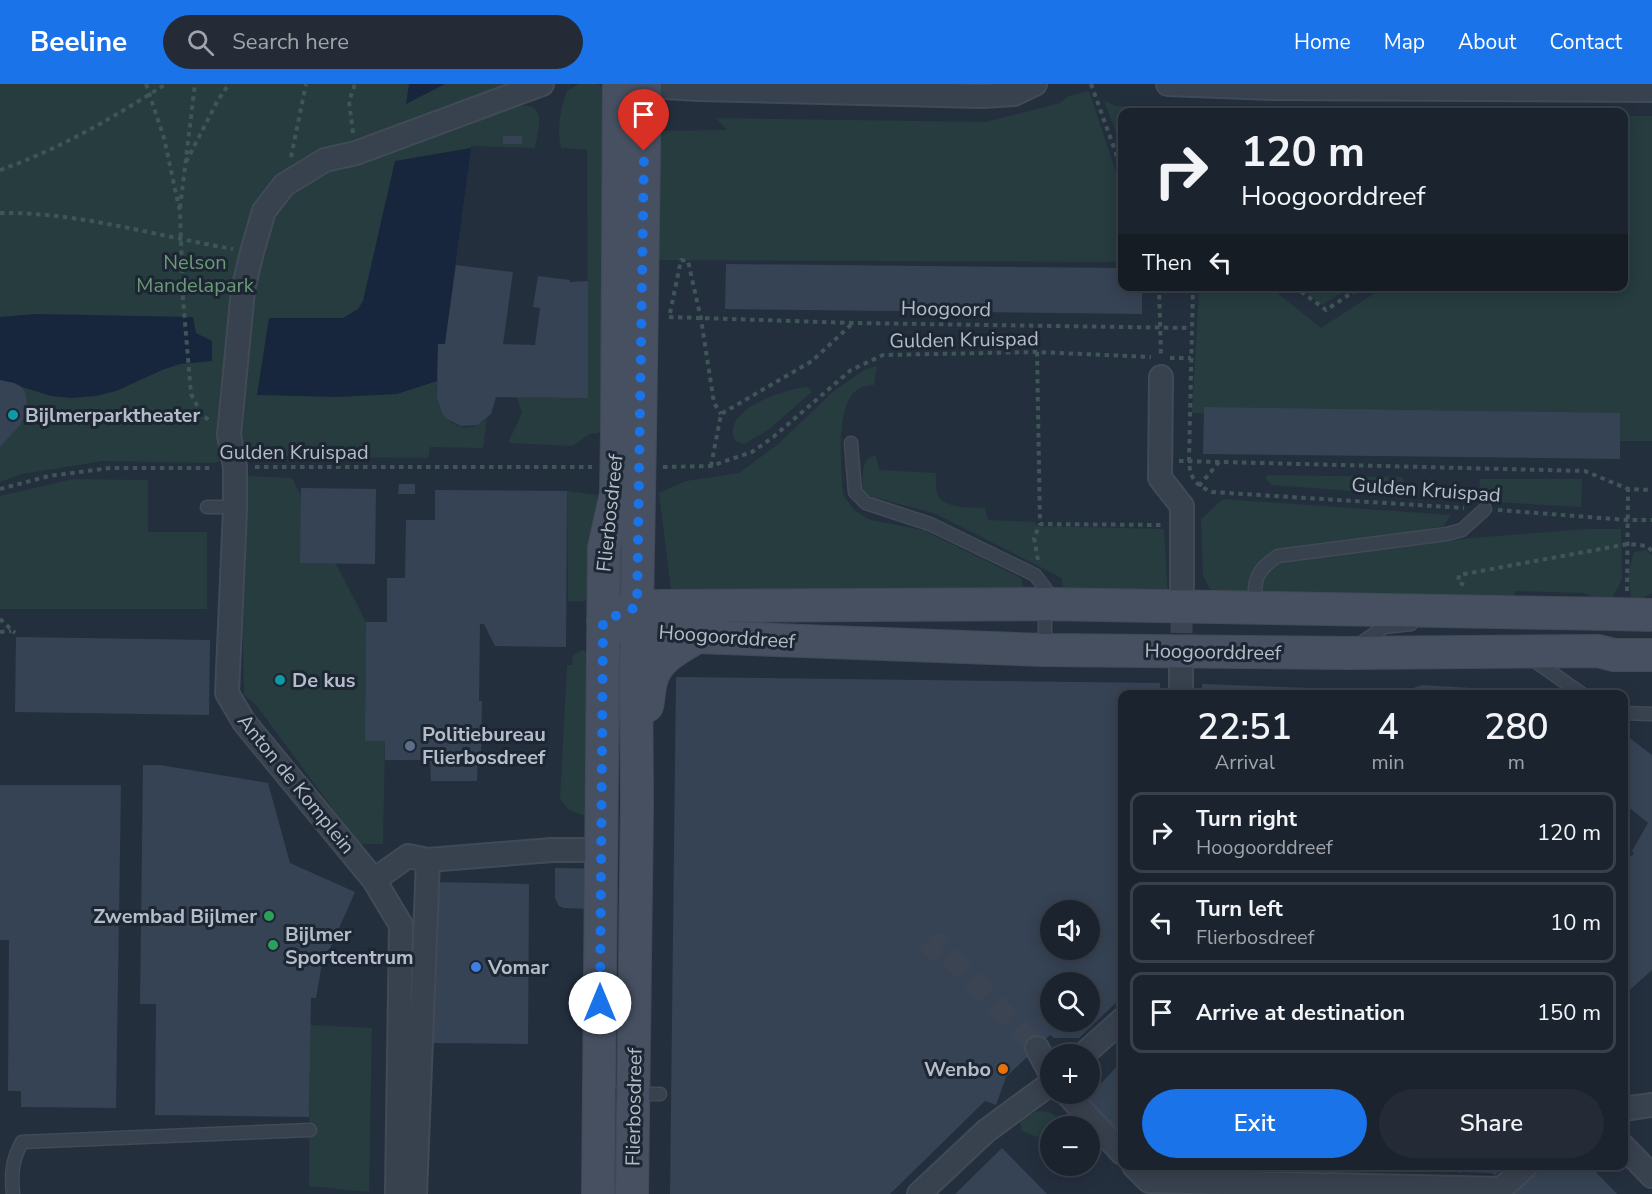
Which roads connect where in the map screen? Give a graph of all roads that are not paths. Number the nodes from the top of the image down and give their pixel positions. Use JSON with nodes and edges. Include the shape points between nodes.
{"nodes":[{"id":1,"x":542,"y":84,"type":"edge"},
{"id":2,"x":619,"y":84,"type":"edge"},
{"id":3,"x":645,"y":84,"type":"edge"},
{"id":4,"x":657,"y":84,"type":"edge"},
{"id":5,"x":1035,"y":84,"type":"edge"},
{"id":6,"x":1168,"y":84,"type":"edge"},
{"id":7,"x":1652,"y":90,"type":"edge"},
{"id":8,"x":1161,"y":368,"type":"road end"},
{"id":9,"x":628,"y":432,"type":"junction"},
{"id":10,"x":851,"y":443,"type":"dead end"},
{"id":11,"x":627,"y":493,"type":"junction"},
{"id":12,"x":207,"y":507,"type":"dead end"},
{"id":13,"x":235,"y":507,"type":"junction"},
{"id":14,"x":1485,"y":509,"type":"road end"},
{"id":15,"x":638,"y":557,"type":"junction"},
{"id":16,"x":1182,"y":587,"type":"tunnel mouth"},
{"id":17,"x":1046,"y":604,"type":"junction"},
{"id":18,"x":685,"y":606,"type":"junction"},
{"id":19,"x":1254,"y":608,"type":"junction"},
{"id":20,"x":1450,"y":612,"type":"junction"},
{"id":21,"x":1652,"y":615,"type":"edge"},
{"id":22,"x":637,"y":619,"type":"junction"},
{"id":23,"x":603,"y":621,"type":"junction"},
{"id":24,"x":697,"y":638,"type":"junction"},
{"id":25,"x":1045,"y":650,"type":"junction"},
{"id":26,"x":1523,"y":652,"type":"junction"},
{"id":27,"x":1347,"y":653,"type":"junction"},
{"id":28,"x":1652,"y":655,"type":"edge"},
{"id":29,"x":1181,"y":668,"type":"tunnel mouth"},
{"id":30,"x":1181,"y":690,"type":"edge"},
{"id":31,"x":1576,"y":690,"type":"edge"},
{"id":32,"x":1628,"y":713,"type":"edge"},
{"id":33,"x":1652,"y":714,"type":"edge"},
{"id":34,"x":637,"y":732,"type":"junction"},
{"id":35,"x":581,"y":850,"type":"dead end"},
{"id":36,"x":428,"y":860,"type":"junction"},
{"id":37,"x":374,"y":880,"type":"junction"},
{"id":38,"x":1118,"y":1024,"type":"edge"},
{"id":39,"x":1095,"y":1044,"type":"edge"},
{"id":40,"x":1037,"y":1048,"type":"tunnel mouth"},
{"id":41,"x":1040,"y":1054,"type":"edge"},
{"id":42,"x":1040,"y":1091,"type":"edge"},
{"id":43,"x":599,"y":1093,"type":"junction"},
{"id":44,"x":647,"y":1094,"type":"junction"},
{"id":45,"x":1076,"y":1104,"type":"edge"},
{"id":46,"x":1652,"y":1105,"type":"edge"},
{"id":47,"x":1628,"y":1108,"type":"edge"},
{"id":48,"x":310,"y":1130,"type":"dead end"},
{"id":49,"x":1118,"y":1149,"type":"edge"},
{"id":50,"x":1628,"y":1151,"type":"edge"},
{"id":51,"x":1522,"y":1170,"type":"edge"},
{"id":52,"x":1652,"y":1176,"type":"edge"},
{"id":53,"x":1139,"y":1180,"type":"edge"},
{"id":54,"x":13,"y":1194,"type":"edge"},
{"id":55,"x":397,"y":1194,"type":"edge"},
{"id":56,"x":415,"y":1194,"type":"edge"},
{"id":57,"x":598,"y":1194,"type":"edge"},
{"id":58,"x":632,"y":1194,"type":"edge"},
{"id":59,"x":919,"y":1194,"type":"edge"}],
"edges":[{"from":1,"to":13,"type":"street","name":"Anton de Komplein","via":[[356,153],[325,160],[284,185],[264,211],[243,290],[229,435],[235,467]]},
{"from":2,"to":9,"type":"street","name":"Flierbosdreef"},
{"from":3,"to":9,"type":"street","name":"Flierbosdreef"},
{"from":4,"to":5,"type":"street","via":[[699,89],[982,96],[1014,94]]},
{"from":6,"to":7,"type":"street"},
{"from":8,"to":16,"type":"street","via":[[1160,478],[1183,516]]},
{"from":9,"to":11,"type":"street","name":"Flierbosdreef","bridge":true},
{"from":10,"to":17,"type":"lane","via":[[855,492],[866,503],[930,524],[1035,575],[1045,588]]},
{"from":11,"to":15,"type":"street","name":"Flierbosdreef"},
{"from":11,"to":23,"type":"street","name":"Flierbosdreef","via":[[604,548]]},
{"from":12,"to":13,"type":"lane"},
{"from":13,"to":37,"type":"street","name":"Anton de Komplein","via":[[228,693],[244,722]]},
{"from":14,"to":19,"type":"lane","via":[[1461,530],[1447,534],[1278,556],[1267,563],[1255,580]]},
{"from":15,"to":18,"type":"street","via":[[650,579]]},
{"from":15,"to":22,"type":"street","name":"Flierbosdreef"},
{"from":17,"to":18,"type":"street","name":"Hoogoorddreef"},
{"from":17,"to":19,"type":"street","name":"Hoogoorddreef"},
{"from":17,"to":25,"type":"lane"},
{"from":18,"to":22,"type":"street","name":"Hoogoorddreef"},
{"from":19,"to":20,"type":"street","name":"Hoogoorddreef"},
{"from":20,"to":21,"type":"street","name":"Hoogoorddreef","bridge":true},
{"from":20,"to":27,"type":"lane","via":[[1384,627]]},
{"from":22,"to":23,"type":"street","name":"Hoogoorddreef"},
{"from":22,"to":24,"type":"street","name":"Hoogoorddreef"},
{"from":22,"to":34,"type":"street","name":"Flierbosdreef"},
{"from":23,"to":43,"type":"street","name":"Flierbosdreef"},
{"from":24,"to":25,"type":"street","name":"Hoogoorddreef"},
{"from":24,"to":34,"type":"street","via":[[672,652],[659,665]]},
{"from":25,"to":27,"type":"street","name":"Hoogoorddreef"},
{"from":26,"to":27,"type":"street","name":"Hoogoorddreef"},
{"from":26,"to":28,"type":"street","name":"Hoogoorddreef"},
{"from":26,"to":31,"type":"lane"},
{"from":29,"to":30,"type":"street"},
{"from":32,"to":33,"type":"lane"},
{"from":34,"to":44,"type":"street","name":"Flierbosdreef"},
{"from":35,"to":36,"type":"street"},
{"from":36,"to":37,"type":"street","via":[[408,856]]},
{"from":36,"to":56,"type":"street"},
{"from":37,"to":55,"type":"street","name":"Anton de Komplein","via":[[401,925]]},
{"from":38,"to":39,"type":"street"},
{"from":40,"to":41,"type":"street"},
{"from":42,"to":59,"type":"street","via":[[986,1131]]},
{"from":43,"to":44,"type":"lane"},
{"from":43,"to":57,"type":"street","name":"Flierbosdreef"},
{"from":44,"to":58,"type":"street","name":"Flierbosdreef"},
{"from":45,"to":49,"type":"street"},
{"from":46,"to":47,"type":"street"},
{"from":48,"to":54,"type":"lane","via":[[22,1142],[11,1173]]},
{"from":50,"to":52,"type":"street"},
{"from":51,"to":53,"type":"street","via":[[1501,1189],[1393,1179],[1325,1185]]}]}
